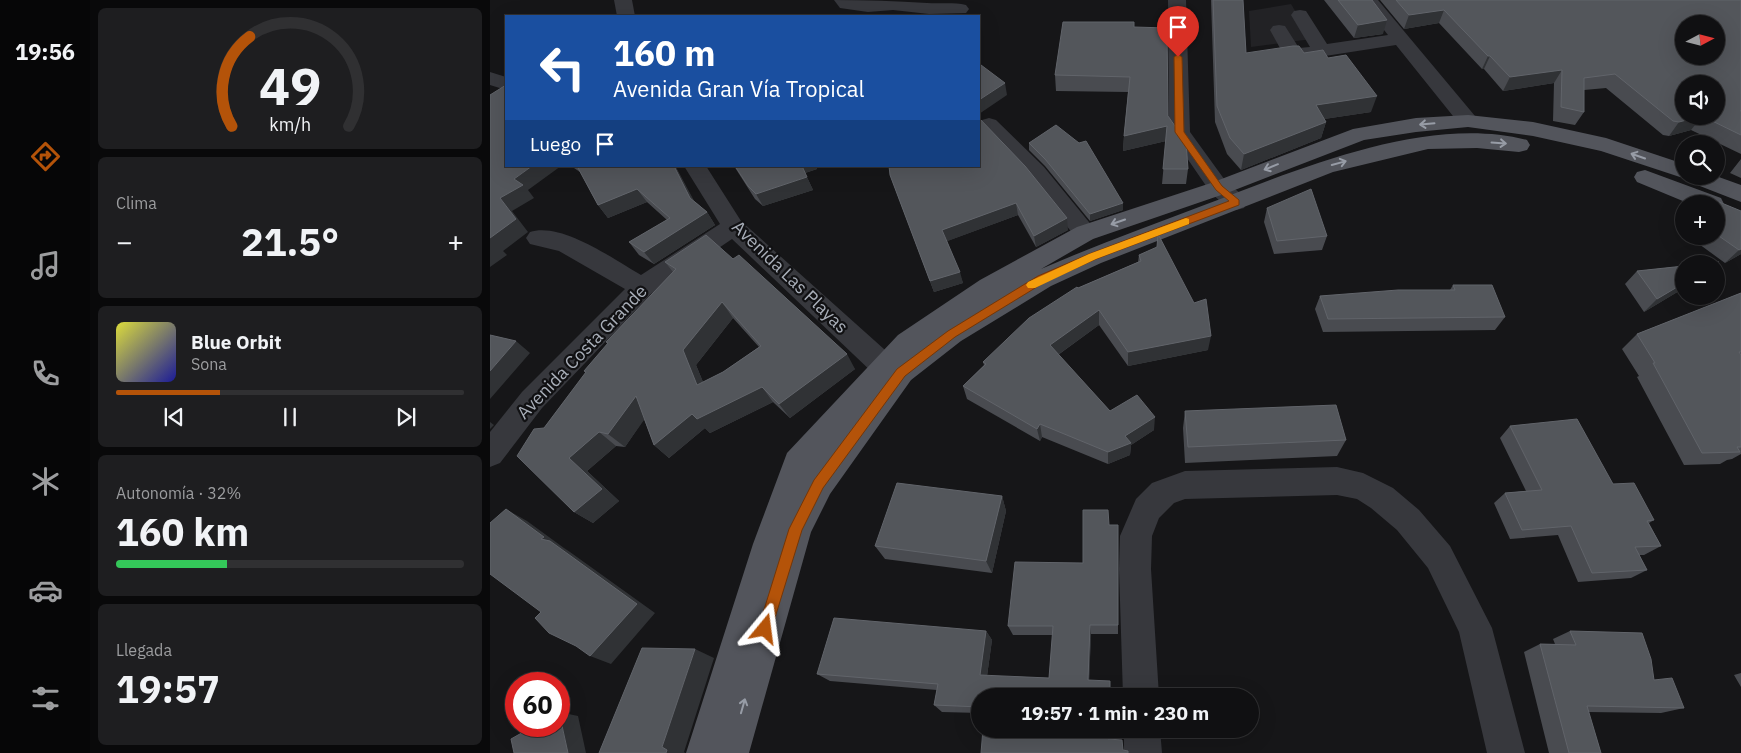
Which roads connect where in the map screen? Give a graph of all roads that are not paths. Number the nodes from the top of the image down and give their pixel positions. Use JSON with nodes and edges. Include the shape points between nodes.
{"nodes":[{"id":1,"x":623,"y":0,"type":"edge"},
{"id":2,"x":843,"y":0,"type":"edge"},
{"id":3,"x":1177,"y":0,"type":"edge"},
{"id":4,"x":1369,"y":0,"type":"edge"},
{"id":5,"x":960,"y":9,"type":"dead end"},
{"id":6,"x":626,"y":15,"type":"edge"},
{"id":7,"x":1300,"y":15,"type":"dead end"},
{"id":8,"x":1279,"y":30,"type":"dead end"},
{"id":9,"x":1402,"y":39,"type":"junction"},
{"id":10,"x":1322,"y":51,"type":"junction"},
{"id":11,"x":490,"y":78,"type":"edge"},
{"id":12,"x":505,"y":84,"type":"edge"},
{"id":13,"x":1468,"y":120,"type":"junction"},
{"id":14,"x":989,"y":125,"type":"edge"},
{"id":15,"x":696,"y":167,"type":"edge"},
{"id":16,"x":1675,"y":169,"type":"edge"},
{"id":17,"x":1718,"y":185,"type":"edge"},
{"id":18,"x":1741,"y":194,"type":"edge"},
{"id":19,"x":1228,"y":195,"type":"junction"},
{"id":20,"x":1692,"y":195,"type":"edge"},
{"id":21,"x":1725,"y":208,"type":"edge"},
{"id":22,"x":1741,"y":215,"type":"edge"},
{"id":23,"x":733,"y":227,"type":"junction"},
{"id":24,"x":1086,"y":233,"type":"junction"},
{"id":25,"x":538,"y":238,"type":"dead end"},
{"id":26,"x":642,"y":287,"type":"junction"},
{"id":27,"x":893,"y":369,"type":"junction"},
{"id":28,"x":490,"y":454,"type":"edge"},
{"id":29,"x":1141,"y":688,"type":"edge"},
{"id":30,"x":1142,"y":738,"type":"edge"},
{"id":31,"x":705,"y":753,"type":"edge"},
{"id":32,"x":730,"y":753,"type":"edge"},
{"id":33,"x":1143,"y":753,"type":"edge"},
{"id":34,"x":1506,"y":753,"type":"edge"}],
"edges":[{"from":1,"to":6,"type":"street"},
{"from":2,"to":5,"type":"street","via":[[846,4],[868,7],[893,5]]},
{"from":3,"to":19,"type":"street","via":[[1180,132]]},
{"from":4,"to":9,"type":"street"},
{"from":7,"to":10,"type":"street"},
{"from":8,"to":10,"type":"street","via":[[1293,55]]},
{"from":9,"to":10,"type":"street"},
{"from":9,"to":13,"type":"street"},
{"from":11,"to":12,"type":"street"},
{"from":16,"to":13,"type":"main road","one_way":true,"via":[[1606,145],[1533,129]]},
{"from":13,"to":19,"type":"main road","one_way":true,"via":[[1360,134]]},
{"from":14,"to":24,"type":"street","via":[[1036,172]]},
{"from":15,"to":23,"type":"street","name":"Avenida Las Playas"},
{"from":17,"to":18,"type":"main road"},
{"from":19,"to":20,"type":"main road","one_way":true,"via":[[1379,152],[1428,142],[1477,141],[1533,146],[1606,162]]},
{"from":19,"to":24,"type":"main road","one_way":true},
{"from":19,"to":27,"type":"main road","via":[[1042,279]]},
{"from":21,"to":22,"type":"main road"},
{"from":23,"to":26,"type":"street","name":"Avenida Costa Grande"},
{"from":23,"to":27,"type":"street","name":"Avenida Las Playas"},
{"from":24,"to":27,"type":"main road","via":[[989,287],[933,324],[907,343]]},
{"from":25,"to":26,"type":"street","via":[[566,244]]},
{"from":26,"to":28,"type":"street","name":"Avenida Costa Grande","via":[[532,400]]},
{"from":27,"to":31,"type":"main road","via":[[798,462],[769,544]]},
{"from":32,"to":27,"type":"main road","one_way":true,"via":[[796,529],[818,484]]},
{"from":29,"to":34,"type":"street","via":[[1136,536],[1147,509],[1163,493],[1185,485],[1337,481],[1363,487],[1382,498],[1408,520],[1439,557],[1475,628]]},
{"from":30,"to":33,"type":"street"}]}
